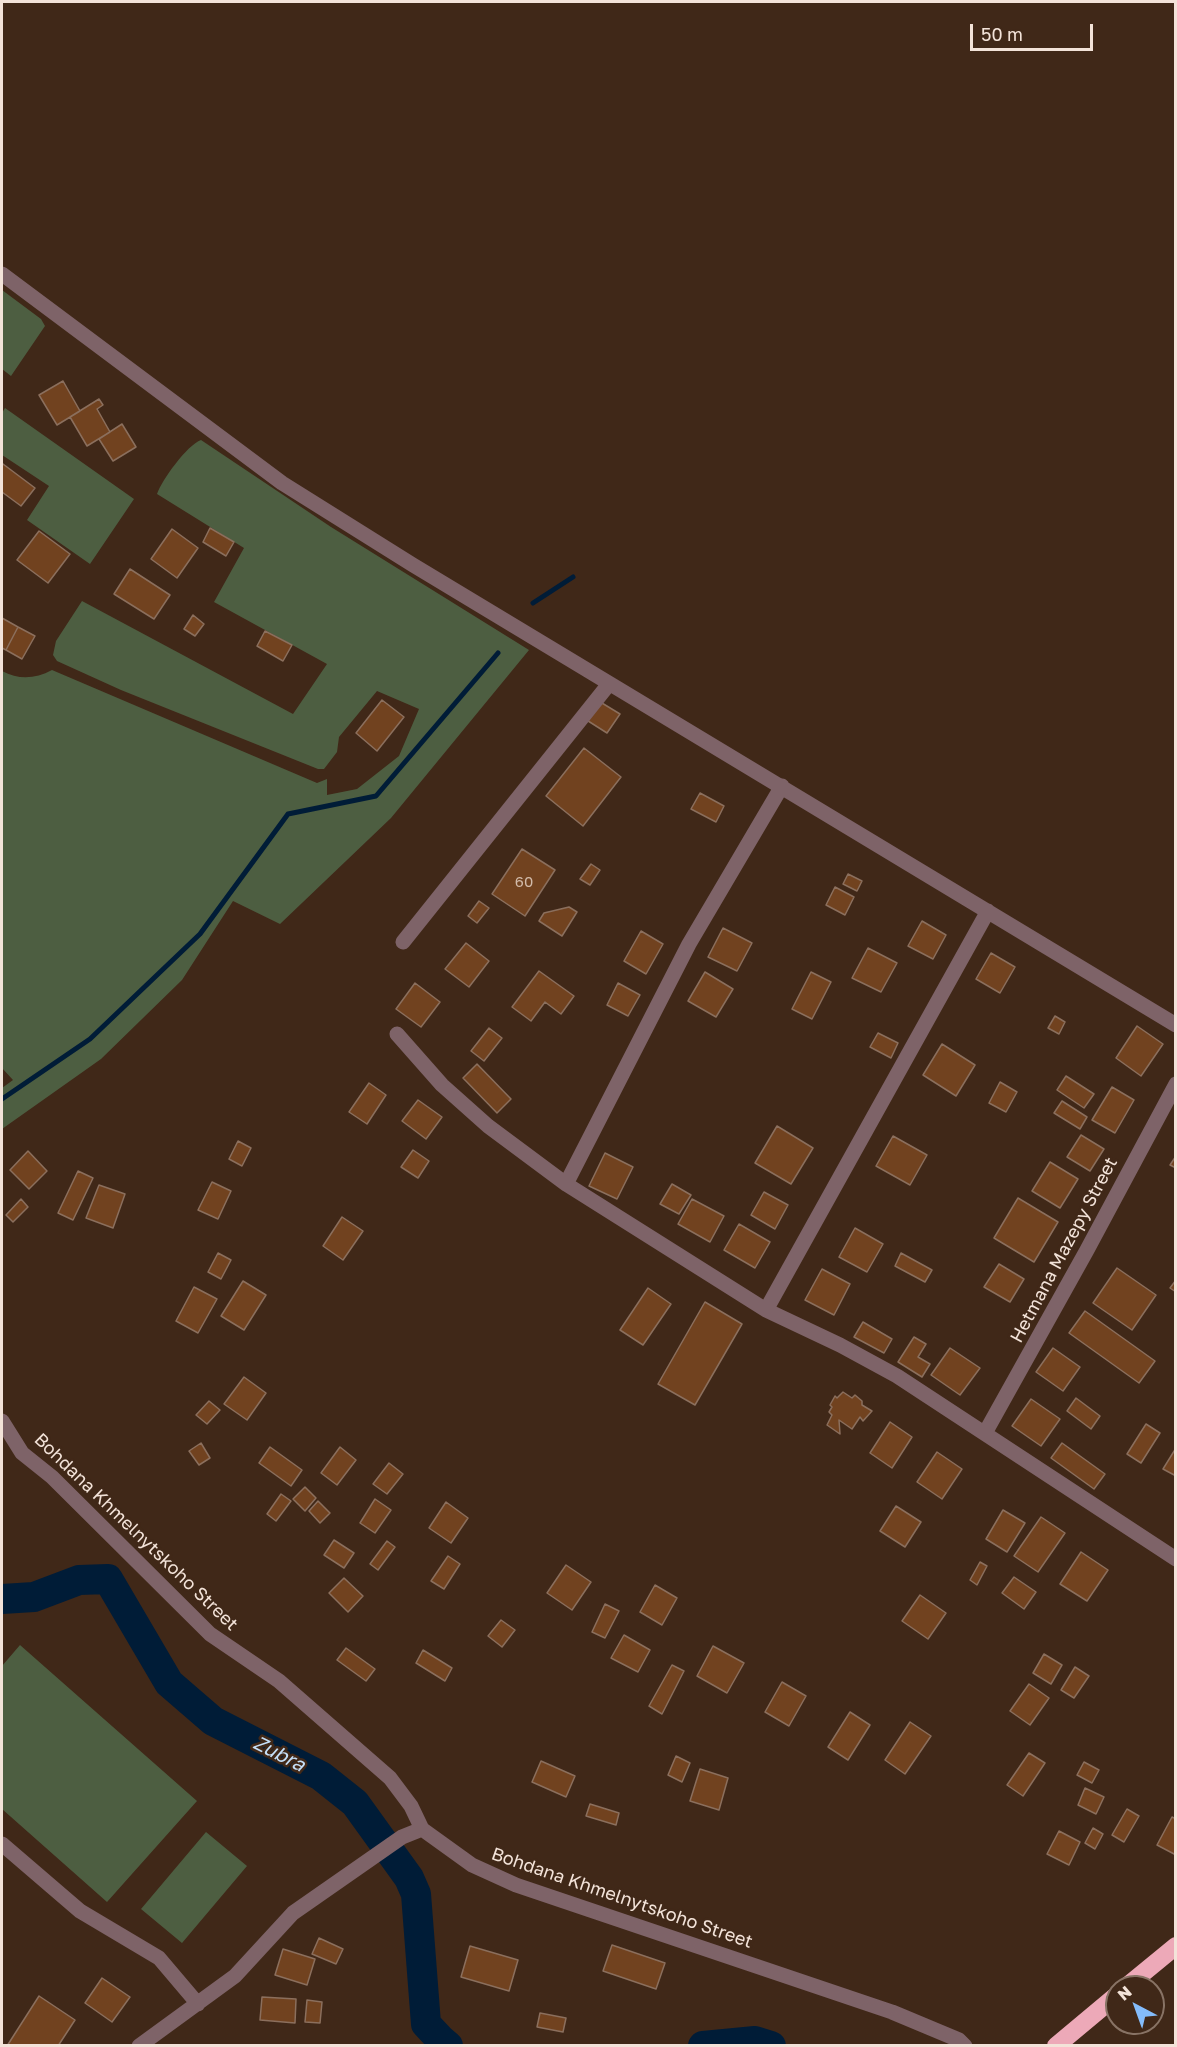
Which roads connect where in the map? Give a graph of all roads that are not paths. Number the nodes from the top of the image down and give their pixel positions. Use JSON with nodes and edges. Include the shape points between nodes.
{"nodes":[{"id":1,"x":2,"y":274,"type":"edge"},
{"id":2,"x":609,"y":684,"type":"junction"},
{"id":3,"x":782,"y":786,"type":"junction"},
{"id":4,"x":988,"y":911,"type":"junction"},
{"id":5,"x":403,"y":942,"type":"dead end"},
{"id":6,"x":1176,"y":1025,"type":"edge"},
{"id":7,"x":397,"y":1034,"type":"dead end"},
{"id":8,"x":1176,"y":1084,"type":"edge"},
{"id":9,"x":567,"y":1184,"type":"junction"},
{"id":10,"x":766,"y":1310,"type":"junction"},
{"id":11,"x":2,"y":1421,"type":"edge"},
{"id":12,"x":985,"y":1433,"type":"junction"},
{"id":13,"x":1176,"y":1559,"type":"edge"},
{"id":14,"x":422,"y":1829,"type":"junction"},
{"id":15,"x":2,"y":1844,"type":"edge"},
{"id":16,"x":1176,"y":1946,"type":"edge"},
{"id":17,"x":1141,"y":1975,"type":"edge"},
{"id":18,"x":198,"y":2004,"type":"junction"},
{"id":19,"x":1105,"y":2005,"type":"edge"},
{"id":20,"x":139,"y":2046,"type":"edge"},
{"id":21,"x":965,"y":2046,"type":"edge"},
{"id":22,"x":1056,"y":2046,"type":"edge"}],
"edges":[{"from":1,"to":2,"type":"street","via":[[282,483]]},
{"from":2,"to":3,"type":"street"},
{"from":2,"to":5,"type":"street"},
{"from":3,"to":4,"type":"street"},
{"from":3,"to":9,"type":"street","via":[[689,944]]},
{"from":4,"to":6,"type":"street"},
{"from":4,"to":10,"type":"street"},
{"from":7,"to":9,"type":"street","via":[[473,1113]]},
{"from":8,"to":12,"type":"street","name":"Hetmana Mazepy Street"},
{"from":9,"to":10,"type":"street"},
{"from":10,"to":12,"type":"street","via":[[897,1377]]},
{"from":11,"to":14,"type":"street","name":"Bohdana Khmelnytskoho Street","via":[[22,1453],[52,1477],[210,1634],[279,1681],[390,1778]]},
{"from":12,"to":13,"type":"street"},
{"from":14,"to":18,"type":"street","via":[[402,1837],[292,1913],[235,1976]]},
{"from":14,"to":21,"type":"street","name":"Bohdana Khmelnytskoho Street","via":[[472,1865],[516,1885],[892,2012]]},
{"from":15,"to":18,"type":"street","via":[[80,1911],[159,1958]]},
{"from":16,"to":17,"type":"highway"},
{"from":18,"to":20,"type":"street"},
{"from":19,"to":22,"type":"highway"}]}
